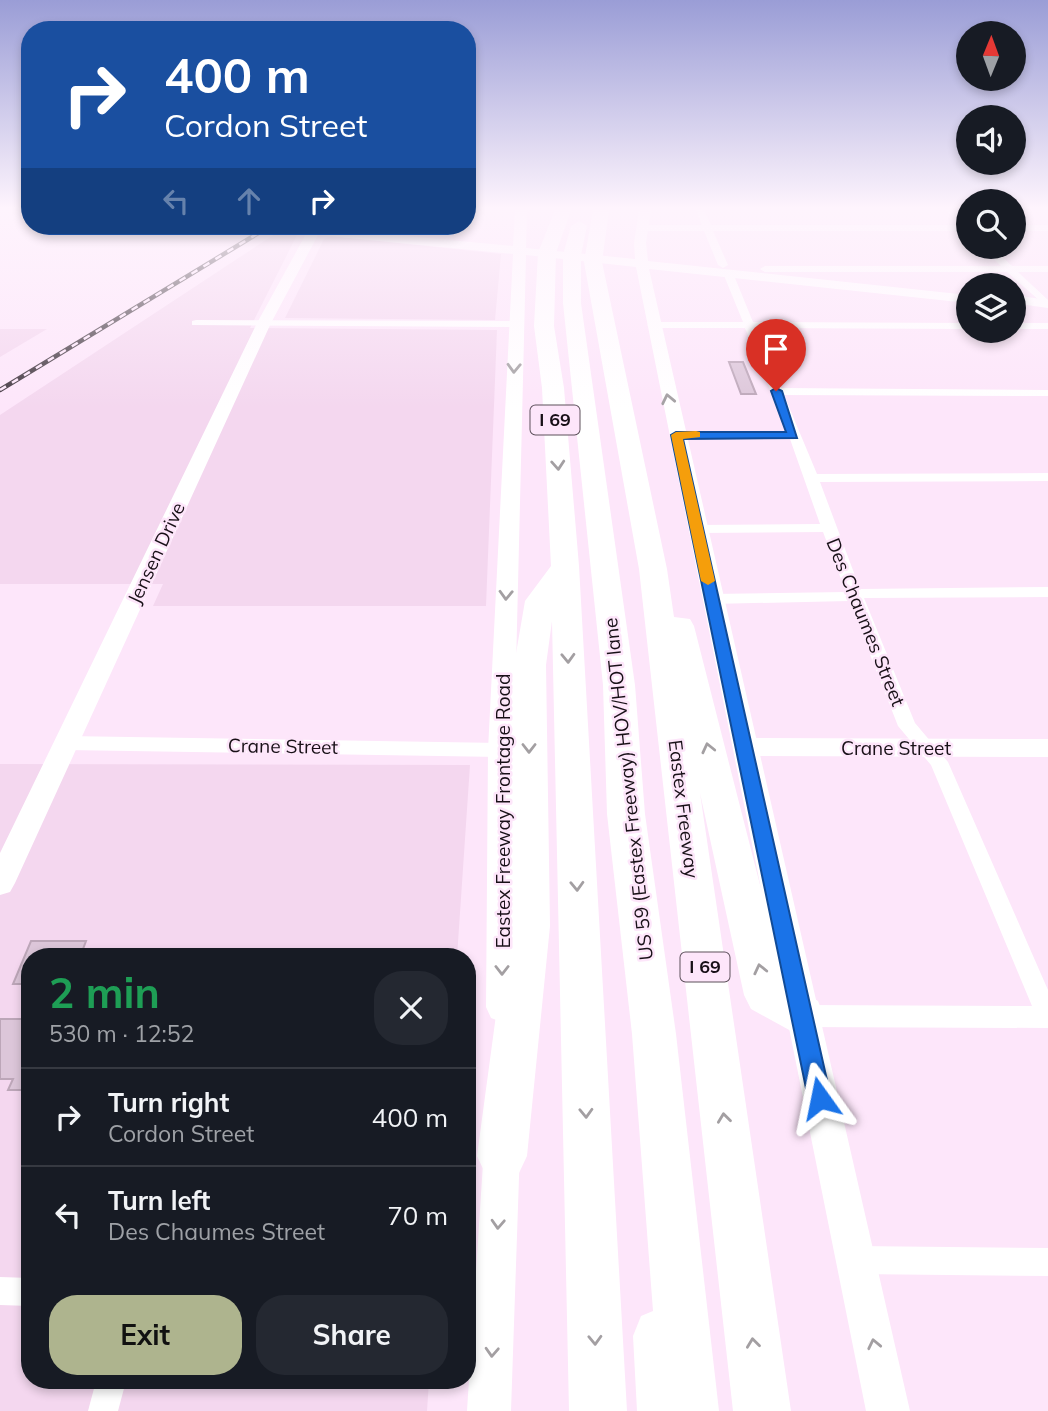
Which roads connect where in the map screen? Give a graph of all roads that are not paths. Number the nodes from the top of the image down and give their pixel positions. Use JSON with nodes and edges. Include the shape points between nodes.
{"nodes":[{"id":1,"x":292,"y":276,"type":"edge"},
{"id":2,"x":516,"y":276,"type":"edge"},
{"id":3,"x":578,"y":276,"type":"edge"},
{"id":4,"x":580,"y":276,"type":"edge"},
{"id":5,"x":587,"y":276,"type":"edge"},
{"id":6,"x":628,"y":276,"type":"edge"},
{"id":7,"x":643,"y":276,"type":"edge"},
{"id":8,"x":654,"y":276,"type":"edge"},
{"id":9,"x":729,"y":276,"type":"edge"},
{"id":10,"x":790,"y":276,"type":"edge"},
{"id":11,"x":808,"y":276,"type":"edge"},
{"id":12,"x":891,"y":276,"type":"edge"},
{"id":13,"x":1015,"y":276,"type":"edge"},
{"id":14,"x":581,"y":279,"type":"junction"},
{"id":15,"x":644,"y":286,"type":"junction"},
{"id":16,"x":884,"y":286,"type":"junction"},
{"id":17,"x":956,"y":291,"type":"edge"},
{"id":18,"x":956,"y":297,"type":"edge"},
{"id":19,"x":1026,"y":302,"type":"edge"},
{"id":20,"x":1026,"y":306,"type":"edge"},
{"id":21,"x":1048,"y":306,"type":"edge"},
{"id":22,"x":196,"y":323,"type":"dead end"},
{"id":23,"x":264,"y":323,"type":"junction"},
{"id":24,"x":515,"y":324,"type":"junction"},
{"id":25,"x":652,"y":325,"type":"junction"},
{"id":26,"x":748,"y":325,"type":"junction"},
{"id":27,"x":956,"y":326,"type":"edge"},
{"id":28,"x":1026,"y":326,"type":"edge"},
{"id":29,"x":1048,"y":326,"type":"edge"},
{"id":30,"x":776,"y":391,"type":"junction"},
{"id":31,"x":1048,"y":393,"type":"edge"},
{"id":32,"x":676,"y":435,"type":"junction"},
{"id":33,"x":793,"y":435,"type":"junction"},
{"id":34,"x":1048,"y":477,"type":"edge"},
{"id":35,"x":812,"y":478,"type":"junction"},
{"id":36,"x":828,"y":528,"type":"junction"},
{"id":37,"x":696,"y":529,"type":"junction"},
{"id":38,"x":565,"y":566,"type":"junction"},
{"id":39,"x":653,"y":569,"type":"junction"},
{"id":40,"x":1048,"y":592,"type":"edge"},
{"id":41,"x":854,"y":594,"type":"junction"},
{"id":42,"x":712,"y":599,"type":"junction"},
{"id":43,"x":66,"y":743,"type":"junction"},
{"id":44,"x":745,"y":747,"type":"junction"},
{"id":45,"x":928,"y":748,"type":"junction"},
{"id":46,"x":1048,"y":748,"type":"edge"},
{"id":47,"x":501,"y":750,"type":"junction"},
{"id":48,"x":626,"y":814,"type":"junction"},
{"id":49,"x":0,"y":883,"type":"edge"},
{"id":50,"x":802,"y":1016,"type":"junction"},
{"id":51,"x":1048,"y":1017,"type":"edge"},
{"id":52,"x":502,"y":1156,"type":"junction"},
{"id":53,"x":855,"y":1260,"type":"junction"},
{"id":54,"x":1048,"y":1262,"type":"edge"},
{"id":55,"x":0,"y":1291,"type":"edge"},
{"id":56,"x":21,"y":1292,"type":"edge"},
{"id":57,"x":109,"y":1389,"type":"edge"},
{"id":58,"x":103,"y":1411,"type":"edge"},
{"id":59,"x":489,"y":1411,"type":"edge"},
{"id":60,"x":598,"y":1411,"type":"edge"},
{"id":61,"x":666,"y":1411,"type":"edge"},
{"id":62,"x":690,"y":1411,"type":"edge"},
{"id":63,"x":762,"y":1411,"type":"edge"},
{"id":64,"x":888,"y":1411,"type":"edge"}],
"edges":[{"from":1,"to":23,"type":"main road","name":"Jensen Drive"},
{"from":2,"to":24,"type":"main road","name":"Eastex Freeway Frontage Road"},
{"from":3,"to":14,"type":"highway","number":"I 69"},
{"from":4,"to":14,"type":"highway","name":"US 59 (Eastex Freeway) HOV/HOT lane","number":"I 69"},
{"from":5,"to":14,"type":"highway"},
{"from":6,"to":15,"type":"main road"},
{"from":7,"to":15,"type":"main road"},
{"from":8,"to":15,"type":"main road"},
{"from":9,"to":26,"type":"street","name":"Des Chaumes Street"},
{"from":10,"to":16,"type":"main road"},
{"from":11,"to":16,"type":"main road"},
{"from":12,"to":16,"type":"main road"},
{"from":13,"to":21,"type":"street"},
{"from":14,"to":38,"type":"highway","number":"I 69","one_way":true,"via":[[544,326],[553,388]]},
{"from":14,"to":39,"type":"highway","name":"Eastex Freeway","number":"I 69","via":[[606,329]]},
{"from":14,"to":48,"type":"highway","name":"US 59 (Eastex Freeway) HOV/HOT lane","via":[[619,685]]},
{"from":15,"to":25,"type":"main road"},
{"from":16,"to":17,"type":"main road"},
{"from":16,"to":18,"type":"main road"},
{"from":19,"to":21,"type":"main road"},
{"from":20,"to":21,"type":"main road"},
{"from":22,"to":23,"type":"street"},
{"from":23,"to":24,"type":"street"},
{"from":23,"to":43,"type":"main road","name":"Jensen Drive"},
{"from":24,"to":47,"type":"main road","name":"Eastex Freeway Frontage Road","one_way":true},
{"from":25,"to":26,"type":"street"},
{"from":32,"to":25,"type":"main road","one_way":true},
{"from":26,"to":27,"type":"street"},
{"from":26,"to":30,"type":"street","name":"Des Chaumes Street"},
{"from":28,"to":29,"type":"street"},
{"from":30,"to":31,"type":"street"},
{"from":30,"to":33,"type":"street","name":"Des Chaumes Street"},
{"from":32,"to":33,"type":"street"},
{"from":32,"to":37,"type":"main road"},
{"from":33,"to":35,"type":"street","name":"Des Chaumes Street"},
{"from":34,"to":35,"type":"street"},
{"from":35,"to":36,"type":"street","name":"Des Chaumes Street"},
{"from":36,"to":37,"type":"street"},
{"from":36,"to":41,"type":"street","name":"Des Chaumes Street"},
{"from":37,"to":42,"type":"main road"},
{"from":38,"to":52,"type":"highway","one_way":true,"via":[[540,601],[530,665],[529,926]]},
{"from":38,"to":60,"type":"highway","number":"I 69","one_way":true},
{"from":50,"to":39,"type":"highway","one_way":true,"via":[[766,995],[672,595]]},
{"from":63,"to":39,"type":"highway","name":"Eastex Freeway","number":"I 69","one_way":true},
{"from":40,"to":41,"type":"street"},
{"from":41,"to":42,"type":"street"},
{"from":41,"to":45,"type":"street","name":"Des Chaumes Street","via":[[907,726]]},
{"from":42,"to":44,"type":"main road"},
{"from":43,"to":47,"type":"street","name":"Crane Street"},
{"from":43,"to":49,"type":"main road","name":"Jensen Drive"},
{"from":44,"to":45,"type":"street","name":"Crane Street"},
{"from":44,"to":50,"type":"main road"},
{"from":45,"to":46,"type":"street","name":"Crane Street"},
{"from":45,"to":51,"type":"street","name":"Des Chaumes Street","via":[[939,762]]},
{"from":47,"to":52,"type":"main road","name":"Eastex Freeway Frontage Road","one_way":true},
{"from":48,"to":61,"type":"highway"},
{"from":48,"to":62,"type":"highway","name":"US 59 (Eastex Freeway) HOV/HOT lane","via":[[654,1034]]},
{"from":50,"to":51,"type":"street"},
{"from":50,"to":53,"type":"main road"},
{"from":52,"to":59,"type":"main road","name":"Eastex Freeway Frontage Road","one_way":true},
{"from":53,"to":54,"type":"street"},
{"from":64,"to":53,"type":"main road","one_way":true},
{"from":55,"to":56,"type":"street"},
{"from":57,"to":58,"type":"street"}]}
